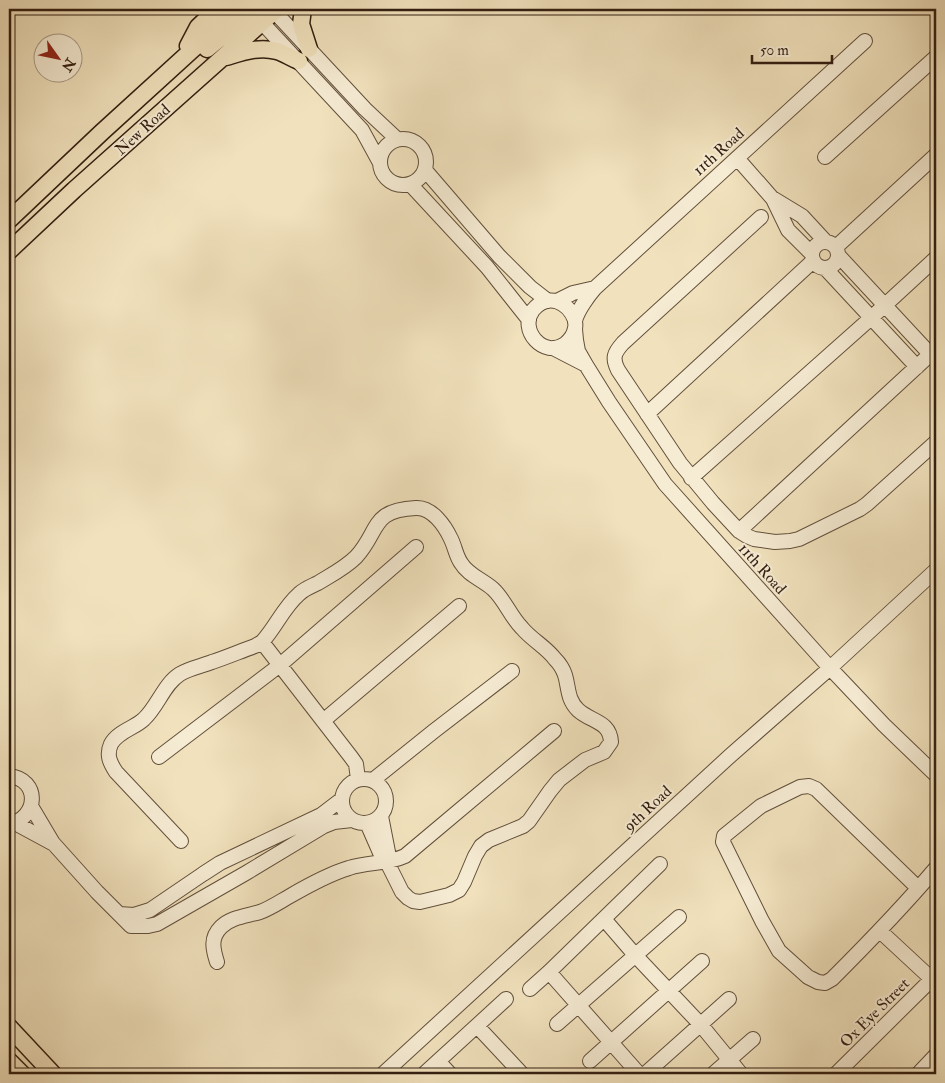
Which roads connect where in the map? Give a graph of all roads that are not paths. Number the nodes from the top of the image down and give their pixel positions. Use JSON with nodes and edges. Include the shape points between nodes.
{"nodes":[{"id":1,"x":217,"y":9,"type":"edge"},
{"id":2,"x":237,"y":9,"type":"edge"},
{"id":3,"x":303,"y":9,"type":"edge"},
{"id":4,"x":265,"y":12,"type":"edge"},
{"id":5,"x":865,"y":41,"type":"dead end"},
{"id":6,"x":304,"y":55,"type":"junction"},
{"id":7,"x":936,"y":57,"type":"edge"},
{"id":8,"x":221,"y":58,"type":"junction"},
{"id":9,"x":181,"y":59,"type":"junction"},
{"id":10,"x":102,"y":132,"type":"junction"},
{"id":11,"x":397,"y":139,"type":"junction"},
{"id":12,"x":936,"y":154,"type":"edge"},
{"id":13,"x":737,"y":158,"type":"junction"},
{"id":14,"x":824,"y":158,"type":"dead end"},
{"id":15,"x":380,"y":163,"type":"junction"},
{"id":16,"x":425,"y":170,"type":"junction"},
{"id":17,"x":410,"y":184,"type":"junction"},
{"id":18,"x":773,"y":199,"type":"junction"},
{"id":19,"x":760,"y":217,"type":"dead end"},
{"id":20,"x":9,"y":220,"type":"edge"},
{"id":21,"x":833,"y":248,"type":"junction"},
{"id":22,"x":9,"y":250,"type":"edge"},
{"id":23,"x":936,"y":258,"type":"edge"},
{"id":24,"x":817,"y":261,"type":"junction"},
{"id":25,"x":595,"y":288,"type":"junction"},
{"id":26,"x":552,"y":301,"type":"junction"},
{"id":27,"x":884,"y":306,"type":"junction"},
{"id":28,"x":871,"y":318,"type":"junction"},
{"id":29,"x":529,"y":320,"type":"junction"},
{"id":30,"x":575,"y":325,"type":"junction"},
{"id":31,"x":553,"y":348,"type":"junction"},
{"id":32,"x":933,"y":352,"type":"edge"},
{"id":33,"x":586,"y":365,"type":"junction"},
{"id":34,"x":916,"y":367,"type":"junction"},
{"id":35,"x":647,"y":414,"type":"junction"},
{"id":36,"x":936,"y":442,"type":"edge"},
{"id":37,"x":692,"y":478,"type":"junction"},
{"id":38,"x":739,"y":530,"type":"junction"},
{"id":39,"x":416,"y":547,"type":"dead end"},
{"id":40,"x":936,"y":570,"type":"edge"},
{"id":41,"x":459,"y":606,"type":"dead end"},
{"id":42,"x":262,"y":642,"type":"junction"},
{"id":43,"x":280,"y":665,"type":"junction"},
{"id":44,"x":830,"y":668,"type":"junction"},
{"id":45,"x":512,"y":671,"type":"dead end"},
{"id":46,"x":324,"y":721,"type":"junction"},
{"id":47,"x":554,"y":731,"type":"dead end"},
{"id":48,"x":158,"y":757,"type":"dead end"},
{"id":49,"x":936,"y":775,"type":"edge"},
{"id":50,"x":9,"y":776,"type":"edge"},
{"id":51,"x":358,"y":779,"type":"junction"},
{"id":52,"x":373,"y":780,"type":"junction"},
{"id":53,"x":342,"y":799,"type":"junction"},
{"id":54,"x":31,"y":806,"type":"junction"},
{"id":55,"x":381,"y":816,"type":"junction"},
{"id":56,"x":352,"y":820,"type":"junction"},
{"id":57,"x":367,"y":823,"type":"junction"},
{"id":58,"x":12,"y":824,"type":"edge"},
{"id":59,"x":181,"y":841,"type":"dead end"},
{"id":60,"x":53,"y":843,"type":"junction"},
{"id":61,"x":248,"y":850,"type":"junction"},
{"id":62,"x":388,"y":862,"type":"junction"},
{"id":63,"x":660,"y":864,"type":"dead end"},
{"id":64,"x":257,"y":866,"type":"junction"},
{"id":65,"x":936,"y":868,"type":"edge"},
{"id":66,"x":203,"y":874,"type":"junction"},
{"id":67,"x":918,"y":888,"type":"junction"},
{"id":68,"x":213,"y":892,"type":"junction"},
{"id":69,"x":164,"y":901,"type":"junction"},
{"id":70,"x":119,"y":914,"type":"junction"},
{"id":71,"x":173,"y":914,"type":"junction"},
{"id":72,"x":679,"y":917,"type":"dead end"},
{"id":73,"x":604,"y":919,"type":"junction"},
{"id":74,"x":880,"y":931,"type":"junction"},
{"id":75,"x":635,"y":955,"type":"junction"},
{"id":76,"x":702,"y":961,"type":"dead end"},
{"id":77,"x":217,"y":962,"type":"dead end"},
{"id":78,"x":549,"y":972,"type":"junction"},
{"id":79,"x":935,"y":979,"type":"edge"},
{"id":80,"x":530,"y":988,"type":"dead end"},
{"id":81,"x":668,"y":991,"type":"junction"},
{"id":82,"x":506,"y":998,"type":"dead end"},
{"id":83,"x":729,"y":999,"type":"dead end"},
{"id":84,"x":579,"y":1005,"type":"junction"},
{"id":85,"x":557,"y":1024,"type":"dead end"},
{"id":86,"x":701,"y":1025,"type":"junction"},
{"id":87,"x":477,"y":1026,"type":"junction"},
{"id":88,"x":9,"y":1027,"type":"edge"},
{"id":89,"x":753,"y":1039,"type":"dead end"},
{"id":90,"x":611,"y":1043,"type":"junction"},
{"id":91,"x":936,"y":1056,"type":"edge"},
{"id":92,"x":728,"y":1060,"type":"junction"},
{"id":93,"x":9,"y":1061,"type":"edge"},
{"id":94,"x":590,"y":1061,"type":"dead end"},
{"id":95,"x":438,"y":1062,"type":"junction"},
{"id":96,"x":22,"y":1074,"type":"edge"},
{"id":97,"x":53,"y":1074,"type":"edge"},
{"id":98,"x":383,"y":1074,"type":"edge"},
{"id":99,"x":424,"y":1074,"type":"edge"},
{"id":100,"x":450,"y":1074,"type":"edge"},
{"id":101,"x":522,"y":1074,"type":"edge"},
{"id":102,"x":639,"y":1074,"type":"edge"},
{"id":103,"x":645,"y":1074,"type":"edge"},
{"id":104,"x":713,"y":1074,"type":"edge"},
{"id":105,"x":741,"y":1074,"type":"edge"},
{"id":106,"x":836,"y":1074,"type":"edge"},
{"id":107,"x":918,"y":1074,"type":"edge"}],
"edges":[{"from":1,"to":9,"type":"main road","via":[[198,27]]},
{"from":2,"to":9,"type":"main road","name":"New Road"},
{"from":3,"to":6,"type":"main road"},
{"from":4,"to":6,"type":"street"},
{"from":4,"to":8,"type":"main road","name":"New Road"},
{"from":4,"to":10,"type":"main road","via":[[241,21],[143,103]]},
{"from":5,"to":13,"type":"street","name":"11th Road"},
{"from":6,"to":8,"type":"main road","via":[[262,49]]},
{"from":6,"to":11,"type":"street"},
{"from":6,"to":15,"type":"street","via":[[362,130]]},
{"from":7,"to":14,"type":"street"},
{"from":8,"to":22,"type":"main road","name":"New Road"},
{"from":9,"to":10,"type":"main road","name":"New Road"},
{"from":10,"to":20,"type":"main road","name":"New Road"},
{"from":11,"to":15,"type":"street","via":[[382,153]]},
{"from":11,"to":16,"type":"street","via":[[417,142],[427,160]]},
{"from":12,"to":21,"type":"street"},
{"from":13,"to":18,"type":"street"},
{"from":13,"to":25,"type":"street","name":"11th Road"},
{"from":15,"to":17,"type":"street","via":[[383,174],[390,181]]},
{"from":16,"to":17,"type":"street"},
{"from":16,"to":26,"type":"street","via":[[498,256],[530,287]]},
{"from":17,"to":29,"type":"street","via":[[487,267]]},
{"from":18,"to":21,"type":"street","via":[[802,216]]},
{"from":18,"to":24,"type":"street","via":[[788,230]]},
{"from":19,"to":35,"type":"street","via":[[618,349],[614,363]]},
{"from":21,"to":24,"type":"street","via":[[837,259],[833,266]]},
{"from":21,"to":24,"type":"street","via":[[816,245],[812,251]]},
{"from":21,"to":27,"type":"street"},
{"from":23,"to":27,"type":"street"},
{"from":24,"to":28,"type":"street"},
{"from":24,"to":35,"type":"street"},
{"from":25,"to":26,"type":"street","name":"11th Road"},
{"from":25,"to":30,"type":"street","name":"11th Road"},
{"from":26,"to":29,"type":"street","via":[[539,305]]},
{"from":26,"to":30,"type":"street","via":[[565,305],[572,312]]},
{"from":27,"to":28,"type":"street"},
{"from":27,"to":32,"type":"street"},
{"from":28,"to":34,"type":"street"},
{"from":28,"to":37,"type":"street"},
{"from":29,"to":31,"type":"street","via":[[529,331],[534,340]]},
{"from":30,"to":31,"type":"street","via":[[571,339],[563,346]]},
{"from":30,"to":33,"type":"street","name":"11th Road","via":[[578,351]]},
{"from":31,"to":33,"type":"street"},
{"from":32,"to":34,"type":"street"},
{"from":33,"to":44,"type":"street","name":"11th Road","via":[[665,484]]},
{"from":34,"to":38,"type":"street"},
{"from":35,"to":37,"type":"street"},
{"from":36,"to":38,"type":"street","via":[[867,504],[799,539],[783,542],[754,539]]},
{"from":37,"to":38,"type":"street"},
{"from":39,"to":43,"type":"street"},
{"from":40,"to":44,"type":"street","name":"9th Road"},
{"from":41,"to":46,"type":"street"},
{"from":42,"to":43,"type":"street"},
{"from":42,"to":59,"type":"street","via":[[179,675],[144,719],[112,743],[109,759],[116,772]]},
{"from":42,"to":62,"type":"street","via":[[300,592],[344,567],[355,557],[382,518],[395,511],[418,508],[436,517],[451,539],[462,566],[493,588],[522,629],[556,659],[565,675],[568,694],[578,710],[609,731],[611,742],[604,752],[585,760],[559,780],[529,821],[481,846],[459,890],[450,895],[413,901],[402,892]]},
{"from":43,"to":46,"type":"street"},
{"from":43,"to":48,"type":"street"},
{"from":44,"to":49,"type":"street","name":"11th Road"},
{"from":44,"to":98,"type":"street","name":"9th Road"},
{"from":45,"to":52,"type":"street"},
{"from":46,"to":51,"type":"street","via":[[354,761]]},
{"from":47,"to":62,"type":"street","via":[[410,852]]},
{"from":50,"to":54,"type":"street","via":[[25,783],[30,790]]},
{"from":51,"to":52,"type":"street"},
{"from":51,"to":53,"type":"street","via":[[343,792]]},
{"from":52,"to":55,"type":"street","via":[[387,799]]},
{"from":53,"to":56,"type":"street","via":[[344,811]]},
{"from":53,"to":61,"type":"street","via":[[321,815]]},
{"from":54,"to":58,"type":"street","via":[[22,820]]},
{"from":54,"to":60,"type":"street"},
{"from":55,"to":57,"type":"street"},
{"from":55,"to":62,"type":"street"},
{"from":56,"to":57,"type":"street"},
{"from":56,"to":64,"type":"street","via":[[324,826]]},
{"from":57,"to":62,"type":"street","via":[[381,855]]},
{"from":58,"to":60,"type":"street"},
{"from":60,"to":70,"type":"street"},
{"from":61,"to":64,"type":"street"},
{"from":61,"to":66,"type":"street"},
{"from":62,"to":77,"type":"street","via":[[363,864],[341,871],[264,910],[226,923],[218,931],[212,946]]},
{"from":63,"to":73,"type":"street"},
{"from":64,"to":68,"type":"street"},
{"from":65,"to":67,"type":"street"},
{"from":66,"to":68,"type":"street"},
{"from":66,"to":69,"type":"street"},
{"from":67,"to":74,"type":"street"},
{"from":67,"to":74,"type":"street","via":[[816,789],[809,786],[800,787],[761,806],[724,836],[723,842],[779,951],[808,976],[825,983],[832,979]]},
{"from":68,"to":71,"type":"street"},
{"from":69,"to":70,"type":"street","via":[[134,915]]},
{"from":69,"to":71,"type":"street"},
{"from":70,"to":71,"type":"street","via":[[131,926],[157,924]]},
{"from":72,"to":75,"type":"street"},
{"from":73,"to":75,"type":"street"},
{"from":73,"to":78,"type":"street"},
{"from":74,"to":79,"type":"street"},
{"from":75,"to":81,"type":"street"},
{"from":75,"to":84,"type":"street"},
{"from":76,"to":81,"type":"street"},
{"from":78,"to":80,"type":"street"},
{"from":78,"to":84,"type":"street"},
{"from":79,"to":106,"type":"street","name":"Ox Eye Street"},
{"from":81,"to":86,"type":"street"},
{"from":81,"to":90,"type":"street"},
{"from":82,"to":87,"type":"street"},
{"from":83,"to":86,"type":"street"},
{"from":84,"to":85,"type":"street"},
{"from":84,"to":90,"type":"street"},
{"from":86,"to":92,"type":"street"},
{"from":86,"to":103,"type":"street"},
{"from":87,"to":95,"type":"street"},
{"from":87,"to":101,"type":"street"},
{"from":88,"to":97,"type":"main road"},
{"from":89,"to":92,"type":"street"},
{"from":90,"to":94,"type":"street"},
{"from":90,"to":102,"type":"street"},
{"from":91,"to":107,"type":"street"},
{"from":92,"to":104,"type":"street"},
{"from":92,"to":105,"type":"street"},
{"from":93,"to":96,"type":"main road"},
{"from":95,"to":99,"type":"street"},
{"from":95,"to":100,"type":"street"}]}
